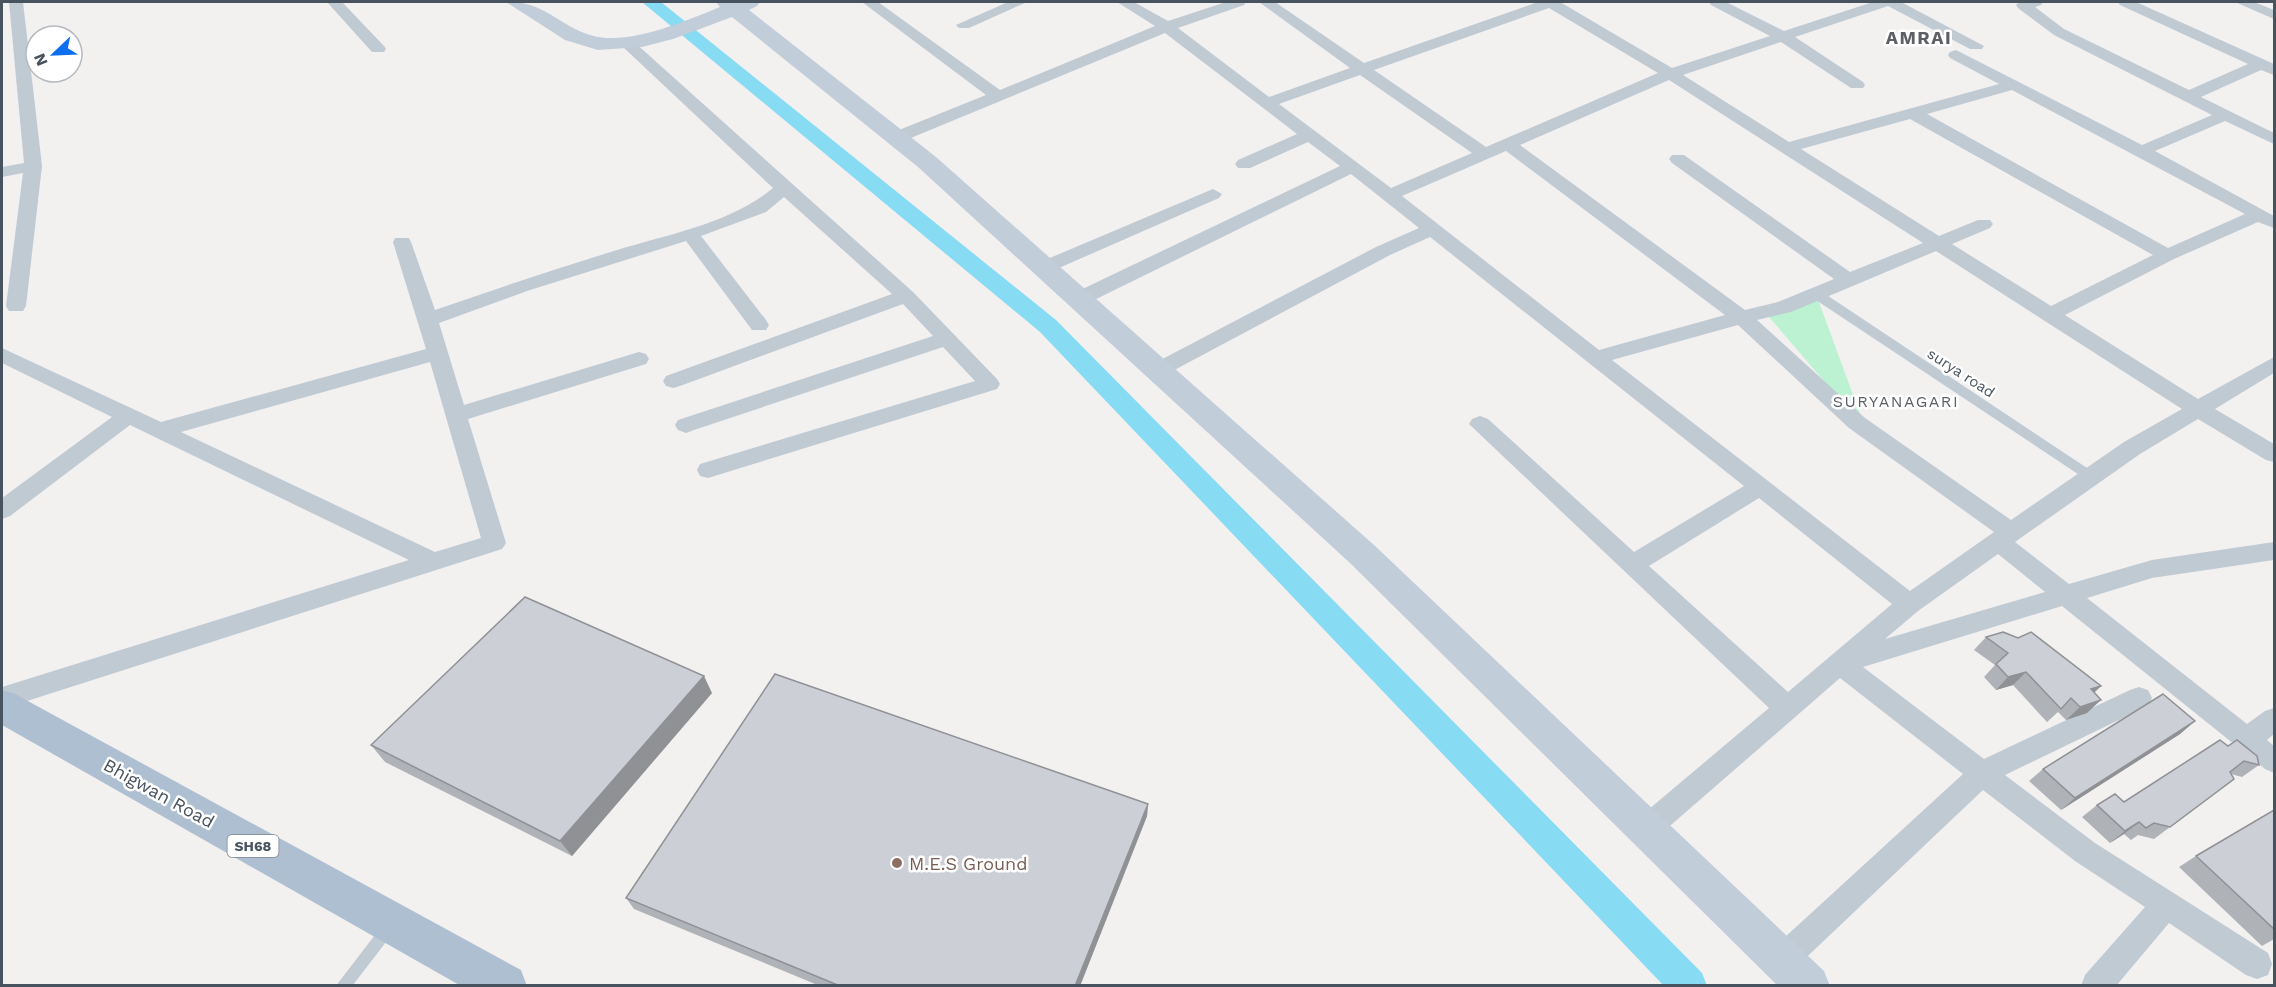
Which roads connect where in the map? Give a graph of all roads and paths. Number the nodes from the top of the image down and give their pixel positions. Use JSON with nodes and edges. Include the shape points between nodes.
{"nodes":[{"id":1,"x":16,"y":2,"type":"edge"},
{"id":2,"x":334,"y":2,"type":"edge"},
{"id":3,"x":516,"y":2,"type":"edge"},
{"id":4,"x":868,"y":2,"type":"edge"},
{"id":5,"x":1020,"y":2,"type":"edge"},
{"id":6,"x":1124,"y":2,"type":"edge"},
{"id":7,"x":1239,"y":2,"type":"edge"},
{"id":8,"x":1266,"y":2,"type":"edge"},
{"id":9,"x":1551,"y":2,"type":"edge"},
{"id":10,"x":1716,"y":2,"type":"edge"},
{"id":11,"x":1886,"y":2,"type":"edge"},
{"id":12,"x":1892,"y":2,"type":"edge"},
{"id":13,"x":2125,"y":2,"type":"edge"},
{"id":14,"x":2242,"y":2,"type":"edge"},
{"id":15,"x":2025,"y":3,"type":"edge"},
{"id":16,"x":730,"y":8,"type":"edge"},
{"id":17,"x":2274,"y":15,"type":"edge"},
{"id":18,"x":964,"y":25,"type":"dead end"},
{"id":19,"x":1167,"y":27,"type":"junction"},
{"id":20,"x":1782,"y":36,"type":"junction"},
{"id":21,"x":628,"y":44,"type":"junction"},
{"id":22,"x":1976,"y":46,"type":"dead end"},
{"id":23,"x":378,"y":49,"type":"dead end"},
{"id":24,"x":1956,"y":55,"type":"dead end"},
{"id":25,"x":2268,"y":67,"type":"edge"},
{"id":26,"x":1365,"y":70,"type":"junction"},
{"id":27,"x":1670,"y":74,"type":"junction"},
{"id":28,"x":1857,"y":85,"type":"dead end"},
{"id":29,"x":2013,"y":85,"type":"junction"},
{"id":30,"x":998,"y":96,"type":"junction"},
{"id":31,"x":2189,"y":96,"type":"junction"},
{"id":32,"x":1267,"y":104,"type":"junction"},
{"id":33,"x":1912,"y":113,"type":"junction"},
{"id":34,"x":2226,"y":115,"type":"junction"},
{"id":35,"x":1309,"y":135,"type":"junction"},
{"id":36,"x":895,"y":138,"type":"junction"},
{"id":37,"x":2274,"y":139,"type":"edge"},
{"id":38,"x":1508,"y":144,"type":"junction"},
{"id":39,"x":1787,"y":148,"type":"junction"},
{"id":40,"x":2141,"y":151,"type":"junction"},
{"id":41,"x":1484,"y":154,"type":"junction"},
{"id":42,"x":1678,"y":159,"type":"dead end"},
{"id":43,"x":1244,"y":164,"type":"dead end"},
{"id":44,"x":33,"y":166,"type":"junction"},
{"id":45,"x":1352,"y":167,"type":"junction"},
{"id":46,"x":2,"y":172,"type":"edge"},
{"id":47,"x":784,"y":188,"type":"junction"},
{"id":48,"x":1213,"y":194,"type":"dead end"},
{"id":49,"x":1389,"y":195,"type":"junction"},
{"id":50,"x":2266,"y":219,"type":"edge"},
{"id":51,"x":1984,"y":224,"type":"dead end"},
{"id":52,"x":1432,"y":229,"type":"junction"},
{"id":53,"x":690,"y":234,"type":"junction"},
{"id":54,"x":402,"y":242,"type":"dead end"},
{"id":55,"x":1938,"y":244,"type":"junction"},
{"id":56,"x":2167,"y":255,"type":"junction"},
{"id":57,"x":1045,"y":267,"type":"junction"},
{"id":58,"x":1849,"y":281,"type":"junction"},
{"id":59,"x":1816,"y":294,"type":"junction"},
{"id":60,"x":906,"y":296,"type":"junction"},
{"id":61,"x":1079,"y":299,"type":"junction"},
{"id":62,"x":16,"y":306,"type":"dead end"},
{"id":63,"x":2050,"y":315,"type":"junction"},
{"id":64,"x":1742,"y":318,"type":"junction"},
{"id":65,"x":428,"y":320,"type":"junction"},
{"id":66,"x":759,"y":325,"type":"dead end"},
{"id":67,"x":947,"y":339,"type":"junction"},
{"id":68,"x":436,"y":353,"type":"junction"},
{"id":69,"x":2,"y":355,"type":"edge"},
{"id":70,"x":1596,"y":358,"type":"junction"},
{"id":71,"x":639,"y":359,"type":"dead end"},
{"id":72,"x":2274,"y":364,"type":"edge"},
{"id":73,"x":1158,"y":370,"type":"junction"},
{"id":74,"x":673,"y":381,"type":"dead end"},
{"id":75,"x":2200,"y":410,"type":"junction"},
{"id":76,"x":455,"y":415,"type":"junction"},
{"id":77,"x":129,"y":416,"type":"junction"},
{"id":78,"x":1480,"y":424,"type":"dead end"},
{"id":79,"x":687,"y":425,"type":"dead end"},
{"id":80,"x":160,"y":430,"type":"junction"},
{"id":81,"x":2274,"y":454,"type":"edge"},
{"id":82,"x":708,"y":470,"type":"dead end"},
{"id":83,"x":2090,"y":476,"type":"junction"},
{"id":84,"x":1760,"y":487,"type":"junction"},
{"id":85,"x":2,"y":510,"type":"edge"},
{"id":86,"x":2004,"y":537,"type":"junction"},
{"id":87,"x":2274,"y":551,"type":"edge"},
{"id":88,"x":434,"y":562,"type":"junction"},
{"id":89,"x":1633,"y":564,"type":"junction"},
{"id":90,"x":2069,"y":595,"type":"junction"},
{"id":91,"x":1909,"y":604,"type":"junction"},
{"id":92,"x":1839,"y":663,"type":"junction"},
{"id":93,"x":2,"y":698,"type":"edge"},
{"id":94,"x":2139,"y":698,"type":"dead end"},
{"id":95,"x":2,"y":706,"type":"edge"},
{"id":96,"x":1787,"y":708,"type":"junction"},
{"id":97,"x":2274,"y":719,"type":"edge"},
{"id":98,"x":2248,"y":739,"type":"junction"},
{"id":99,"x":2274,"y":761,"type":"edge"},
{"id":100,"x":1982,"y":773,"type":"junction"},
{"id":101,"x":1646,"y":829,"type":"junction"},
{"id":102,"x":2166,"y":904,"type":"junction"},
{"id":103,"x":393,"y":923,"type":"junction"},
{"id":104,"x":1782,"y":960,"type":"junction"},
{"id":105,"x":2257,"y":964,"type":"dead end"},
{"id":106,"x":344,"y":986,"type":"edge"},
{"id":107,"x":506,"y":986,"type":"edge"},
{"id":108,"x":1809,"y":986,"type":"edge"},
{"id":109,"x":2096,"y":986,"type":"edge"}],
"edges":[{"from":1,"to":44,"type":"street"},
{"from":2,"to":23,"type":"street"},
{"from":3,"to":21,"type":"street","via":[[583,40]]},
{"from":4,"to":30,"type":"street"},
{"from":5,"to":18,"type":"street"},
{"from":6,"to":19,"type":"street"},
{"from":7,"to":19,"type":"street"},
{"from":8,"to":26,"type":"street"},
{"from":9,"to":26,"type":"street"},
{"from":9,"to":27,"type":"street"},
{"from":10,"to":20,"type":"street"},
{"from":11,"to":20,"type":"street"},
{"from":12,"to":22,"type":"street"},
{"from":13,"to":25,"type":"street"},
{"from":14,"to":17,"type":"street"},
{"from":15,"to":31,"type":"street","via":[[2059,32]]},
{"from":16,"to":21,"type":"street"},
{"from":16,"to":36,"type":"street"},
{"from":19,"to":30,"type":"street"},
{"from":19,"to":32,"type":"street"},
{"from":20,"to":27,"type":"street"},
{"from":20,"to":28,"type":"street"},
{"from":21,"to":47,"type":"street"},
{"from":24,"to":29,"type":"street"},
{"from":25,"to":31,"type":"street"},
{"from":26,"to":32,"type":"street"},
{"from":26,"to":41,"type":"street"},
{"from":27,"to":38,"type":"street"},
{"from":27,"to":39,"type":"street"},
{"from":29,"to":33,"type":"street"},
{"from":29,"to":40,"type":"street"},
{"from":30,"to":36,"type":"street"},
{"from":31,"to":34,"type":"street"},
{"from":32,"to":35,"type":"street"},
{"from":33,"to":39,"type":"street"},
{"from":33,"to":56,"type":"street"},
{"from":34,"to":37,"type":"street"},
{"from":34,"to":40,"type":"street"},
{"from":35,"to":43,"type":"street"},
{"from":35,"to":45,"type":"street"},
{"from":36,"to":57,"type":"street"},
{"from":38,"to":41,"type":"street"},
{"from":38,"to":64,"type":"street"},
{"from":39,"to":55,"type":"street"},
{"from":40,"to":50,"type":"street"},
{"from":41,"to":49,"type":"street"},
{"from":42,"to":58,"type":"street"},
{"from":44,"to":46,"type":"street"},
{"from":44,"to":62,"type":"street"},
{"from":45,"to":49,"type":"street"},
{"from":45,"to":61,"type":"street"},
{"from":47,"to":53,"type":"street","via":[[760,208]]},
{"from":47,"to":60,"type":"street"},
{"from":48,"to":57,"type":"street"},
{"from":49,"to":52,"type":"street"},
{"from":50,"to":56,"type":"street"},
{"from":51,"to":55,"type":"street"},
{"from":52,"to":70,"type":"street"},
{"from":52,"to":73,"type":"street"},
{"from":53,"to":65,"type":"street"},
{"from":53,"to":66,"type":"street"},
{"from":54,"to":65,"type":"street"},
{"from":55,"to":58,"type":"street"},
{"from":55,"to":63,"type":"street"},
{"from":56,"to":63,"type":"street"},
{"from":57,"to":61,"type":"street"},
{"from":58,"to":59,"type":"street"},
{"from":59,"to":64,"type":"street"},
{"from":59,"to":83,"type":"lane","name":"surya road"},
{"from":60,"to":67,"type":"street"},
{"from":60,"to":74,"type":"street"},
{"from":61,"to":73,"type":"street"},
{"from":63,"to":75,"type":"street"},
{"from":64,"to":70,"type":"street"},
{"from":64,"to":86,"type":"street","via":[[1857,423]]},
{"from":65,"to":68,"type":"street"},
{"from":67,"to":79,"type":"street"},
{"from":67,"to":82,"type":"street","via":[[990,384]]},
{"from":68,"to":76,"type":"street"},
{"from":68,"to":80,"type":"street"},
{"from":69,"to":77,"type":"street"},
{"from":70,"to":84,"type":"street"},
{"from":71,"to":76,"type":"street"},
{"from":72,"to":75,"type":"street"},
{"from":73,"to":101,"type":"street","via":[[1362,554]]},
{"from":75,"to":81,"type":"street"},
{"from":75,"to":83,"type":"street"},
{"from":76,"to":88,"type":"street","via":[[494,543]]},
{"from":77,"to":80,"type":"street"},
{"from":77,"to":85,"type":"street"},
{"from":78,"to":89,"type":"street"},
{"from":80,"to":88,"type":"street"},
{"from":83,"to":86,"type":"street"},
{"from":84,"to":89,"type":"street"},
{"from":84,"to":91,"type":"street"},
{"from":86,"to":90,"type":"street"},
{"from":86,"to":91,"type":"street"},
{"from":87,"to":90,"type":"street","via":[[2152,569]]},
{"from":88,"to":93,"type":"street"},
{"from":89,"to":96,"type":"street"},
{"from":90,"to":92,"type":"street"},
{"from":90,"to":98,"type":"street"},
{"from":91,"to":92,"type":"street"},
{"from":92,"to":96,"type":"street"},
{"from":92,"to":100,"type":"street"},
{"from":94,"to":100,"type":"street"},
{"from":95,"to":103,"type":"main road","name":"Bhigwan Road","number":"SH68"},
{"from":96,"to":101,"type":"street"},
{"from":97,"to":98,"type":"street"},
{"from":98,"to":99,"type":"street"},
{"from":100,"to":102,"type":"street","via":[[2085,852]]},
{"from":100,"to":104,"type":"street"},
{"from":101,"to":104,"type":"street"},
{"from":102,"to":105,"type":"street"},
{"from":102,"to":109,"type":"street"},
{"from":103,"to":106,"type":"lane"},
{"from":103,"to":107,"type":"main road","name":"Bhigwan Road","number":"SH68"},
{"from":104,"to":108,"type":"street"}]}
